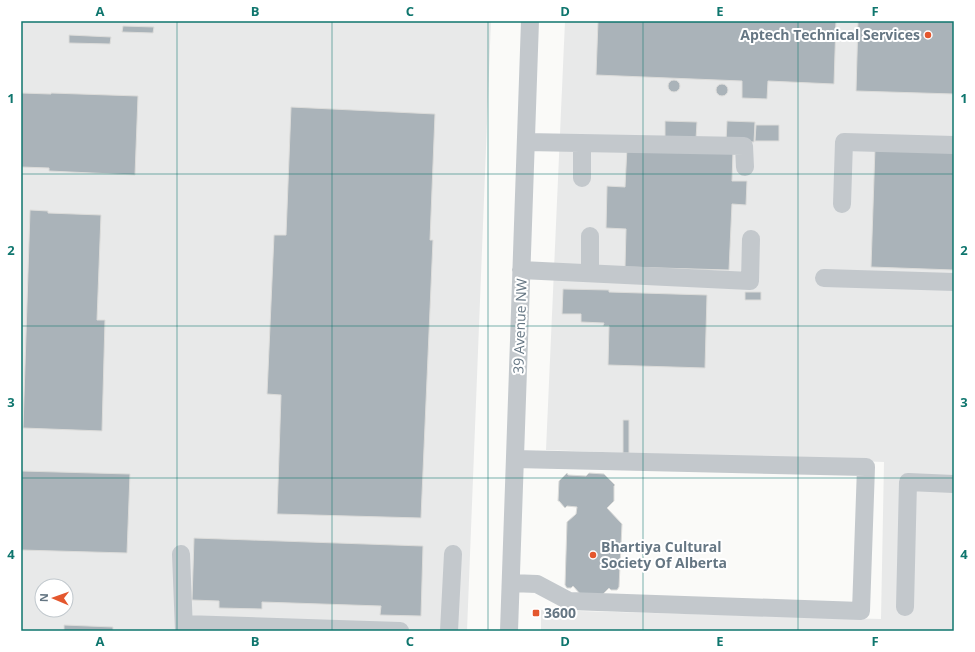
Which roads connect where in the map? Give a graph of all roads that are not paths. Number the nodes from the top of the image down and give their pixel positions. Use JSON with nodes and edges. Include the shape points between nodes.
{"nodes":[{"id":1,"x":530,"y":21,"type":"edge"},
{"id":2,"x":526,"y":142,"type":"junction"},
{"id":3,"x":582,"y":143,"type":"junction"},
{"id":4,"x":954,"y":145,"type":"edge"},
{"id":5,"x":745,"y":167,"type":"dead end"},
{"id":6,"x":582,"y":178,"type":"dead end"},
{"id":7,"x":842,"y":204,"type":"dead end"},
{"id":8,"x":590,"y":236,"type":"dead end"},
{"id":9,"x":751,"y":239,"type":"dead end"},
{"id":10,"x":522,"y":270,"type":"junction"},
{"id":11,"x":590,"y":273,"type":"junction"},
{"id":12,"x":824,"y":278,"type":"dead end"},
{"id":13,"x":954,"y":282,"type":"edge"},
{"id":14,"x":515,"y":459,"type":"junction"},
{"id":15,"x":954,"y":484,"type":"edge"},
{"id":16,"x":181,"y":554,"type":"dead end"},
{"id":17,"x":453,"y":554,"type":"dead end"},
{"id":18,"x":511,"y":583,"type":"junction"},
{"id":19,"x":905,"y":607,"type":"dead end"},
{"id":20,"x":184,"y":628,"type":"edge"},
{"id":21,"x":400,"y":631,"type":"edge"},
{"id":22,"x":449,"y":631,"type":"edge"},
{"id":23,"x":509,"y":631,"type":"edge"}],
"edges":[{"from":1,"to":2,"type":"street","name":"39 Avenue NW"},
{"from":2,"to":3,"type":"street"},
{"from":2,"to":10,"type":"street","name":"39 Avenue NW"},
{"from":3,"to":5,"type":"street","via":[[744,146]]},
{"from":3,"to":6,"type":"street"},
{"from":4,"to":7,"type":"street","via":[[844,142]]},
{"from":8,"to":11,"type":"street"},
{"from":9,"to":11,"type":"street","via":[[750,281]]},
{"from":10,"to":11,"type":"street"},
{"from":10,"to":14,"type":"street","name":"39 Avenue NW"},
{"from":12,"to":13,"type":"street"},
{"from":14,"to":18,"type":"street","name":"39 Avenue NW"},
{"from":14,"to":18,"type":"street","via":[[866,468],[861,611],[569,601],[537,584]]},
{"from":15,"to":19,"type":"street","via":[[908,482]]},
{"from":16,"to":20,"type":"street"},
{"from":17,"to":22,"type":"street"},
{"from":18,"to":23,"type":"street","name":"39 Avenue NW"},
{"from":20,"to":21,"type":"street"}]}
